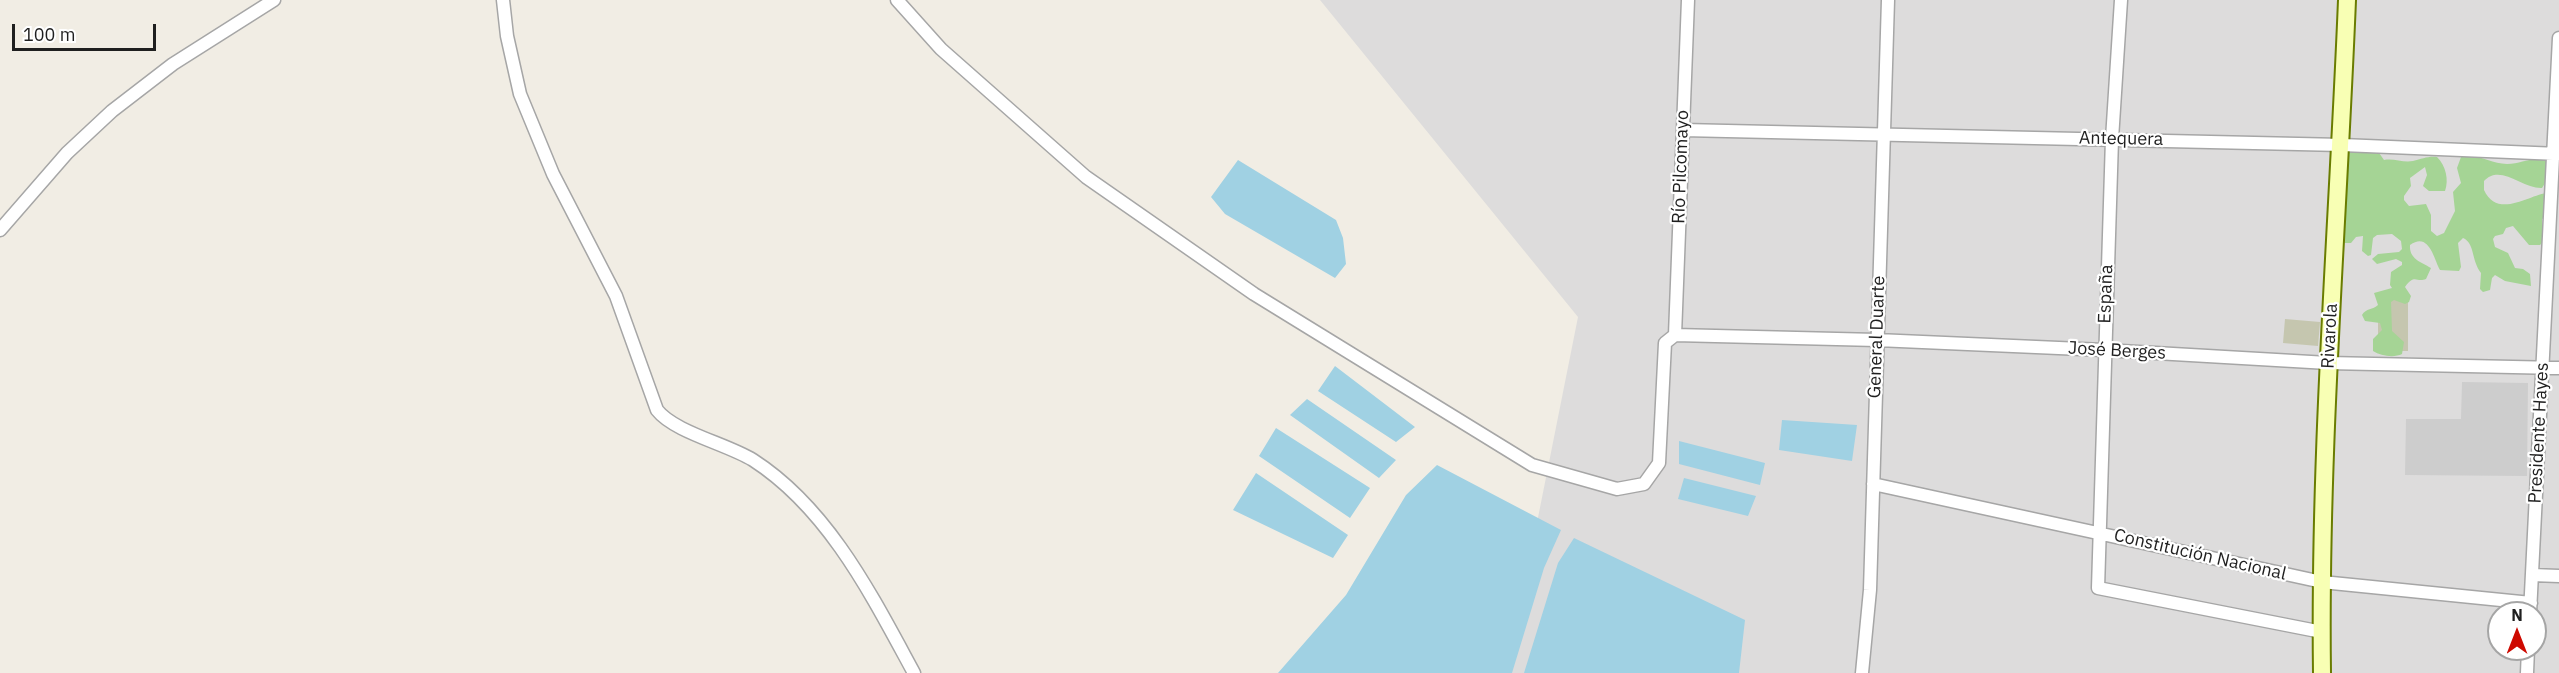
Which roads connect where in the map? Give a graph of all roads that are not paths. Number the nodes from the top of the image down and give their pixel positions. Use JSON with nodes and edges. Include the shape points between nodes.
{"nodes":[{"id":1,"x":274,"y":0,"type":"edge"},
{"id":2,"x":503,"y":0,"type":"edge"},
{"id":3,"x":897,"y":0,"type":"edge"},
{"id":4,"x":1688,"y":0,"type":"edge"},
{"id":5,"x":1888,"y":0,"type":"edge"},
{"id":6,"x":2121,"y":0,"type":"edge"},
{"id":7,"x":2347,"y":0,"type":"edge"},
{"id":8,"x":2559,"y":38,"type":"edge"},
{"id":9,"x":1683,"y":130,"type":"junction"},
{"id":10,"x":1884,"y":134,"type":"junction"},
{"id":11,"x":2112,"y":139,"type":"junction"},
{"id":12,"x":2342,"y":145,"type":"junction"},
{"id":13,"x":2557,"y":154,"type":"edge"},
{"id":14,"x":0,"y":230,"type":"edge"},
{"id":15,"x":1675,"y":335,"type":"junction"},
{"id":16,"x":1877,"y":340,"type":"junction"},
{"id":17,"x":2104,"y":350,"type":"junction"},
{"id":18,"x":2328,"y":363,"type":"junction"},
{"id":19,"x":2542,"y":367,"type":"junction"},
{"id":20,"x":2559,"y":368,"type":"edge"},
{"id":21,"x":1873,"y":483,"type":"junction"},
{"id":22,"x":2098,"y":532,"type":"junction"},
{"id":23,"x":2532,"y":575,"type":"junction"},
{"id":24,"x":2559,"y":576,"type":"edge"},
{"id":25,"x":2322,"y":582,"type":"junction"},
{"id":26,"x":2530,"y":601,"type":"edge"},
{"id":27,"x":2487,"y":603,"type":"edge"},
{"id":28,"x":2322,"y":632,"type":"junction"},
{"id":29,"x":914,"y":673,"type":"edge"},
{"id":30,"x":1862,"y":673,"type":"edge"},
{"id":31,"x":2322,"y":673,"type":"edge"}],
"edges":[{"from":1,"to":14,"type":"street","via":[[173,64],[112,111],[67,153]]},
{"from":2,"to":29,"type":"street","via":[[520,94],[553,174],[616,296],[657,410],[683,429],[753,460],[809,509],[866,585]]},
{"from":3,"to":15,"type":"street","via":[[941,49],[1086,177],[1254,294],[1532,465],[1617,489],[1644,483],[1659,463],[1665,343]]},
{"from":4,"to":9,"type":"street","name":"Río Pilcomayo"},
{"from":5,"to":10,"type":"street","name":"General Duarte"},
{"from":6,"to":11,"type":"street","name":"España"},
{"from":7,"to":12,"type":"street","name":"Rivarola"},
{"from":8,"to":13,"type":"street","name":"Presidente Hayes"},
{"from":9,"to":10,"type":"street","name":"Antequera"},
{"from":9,"to":15,"type":"street","name":"Río Pilcomayo"},
{"from":10,"to":11,"type":"street","name":"Antequera"},
{"from":10,"to":16,"type":"street","name":"General Duarte"},
{"from":11,"to":12,"type":"street","name":"Antequera"},
{"from":11,"to":17,"type":"street","name":"España"},
{"from":12,"to":13,"type":"street","name":"Antequera"},
{"from":12,"to":18,"type":"street","name":"Rivarola"},
{"from":13,"to":19,"type":"street","name":"Presidente Hayes"},
{"from":15,"to":16,"type":"street","name":"José Berges"},
{"from":16,"to":17,"type":"street","name":"José Berges"},
{"from":16,"to":21,"type":"street","name":"General Duarte"},
{"from":17,"to":18,"type":"street","name":"José Berges"},
{"from":17,"to":22,"type":"street","name":"España"},
{"from":18,"to":19,"type":"street","name":"José Berges"},
{"from":18,"to":25,"type":"street","name":"Rivarola"},
{"from":19,"to":20,"type":"street","name":"José Berges"},
{"from":19,"to":23,"type":"street","name":"Presidente Hayes"},
{"from":21,"to":22,"type":"street","name":"Constitución Nacional"},
{"from":21,"to":30,"type":"street","name":"General Duarte","via":[[1870,590]]},
{"from":22,"to":25,"type":"street","name":"Constitución Nacional"},
{"from":22,"to":28,"type":"street","name":"España","via":[[2098,588]]},
{"from":23,"to":24,"type":"street"},
{"from":23,"to":26,"type":"street","name":"Presidente Hayes"},
{"from":25,"to":27,"type":"street","name":"Constitución Nacional"},
{"from":25,"to":28,"type":"street","name":"Rivarola"},
{"from":28,"to":31,"type":"street","name":"Rivarola"}]}
